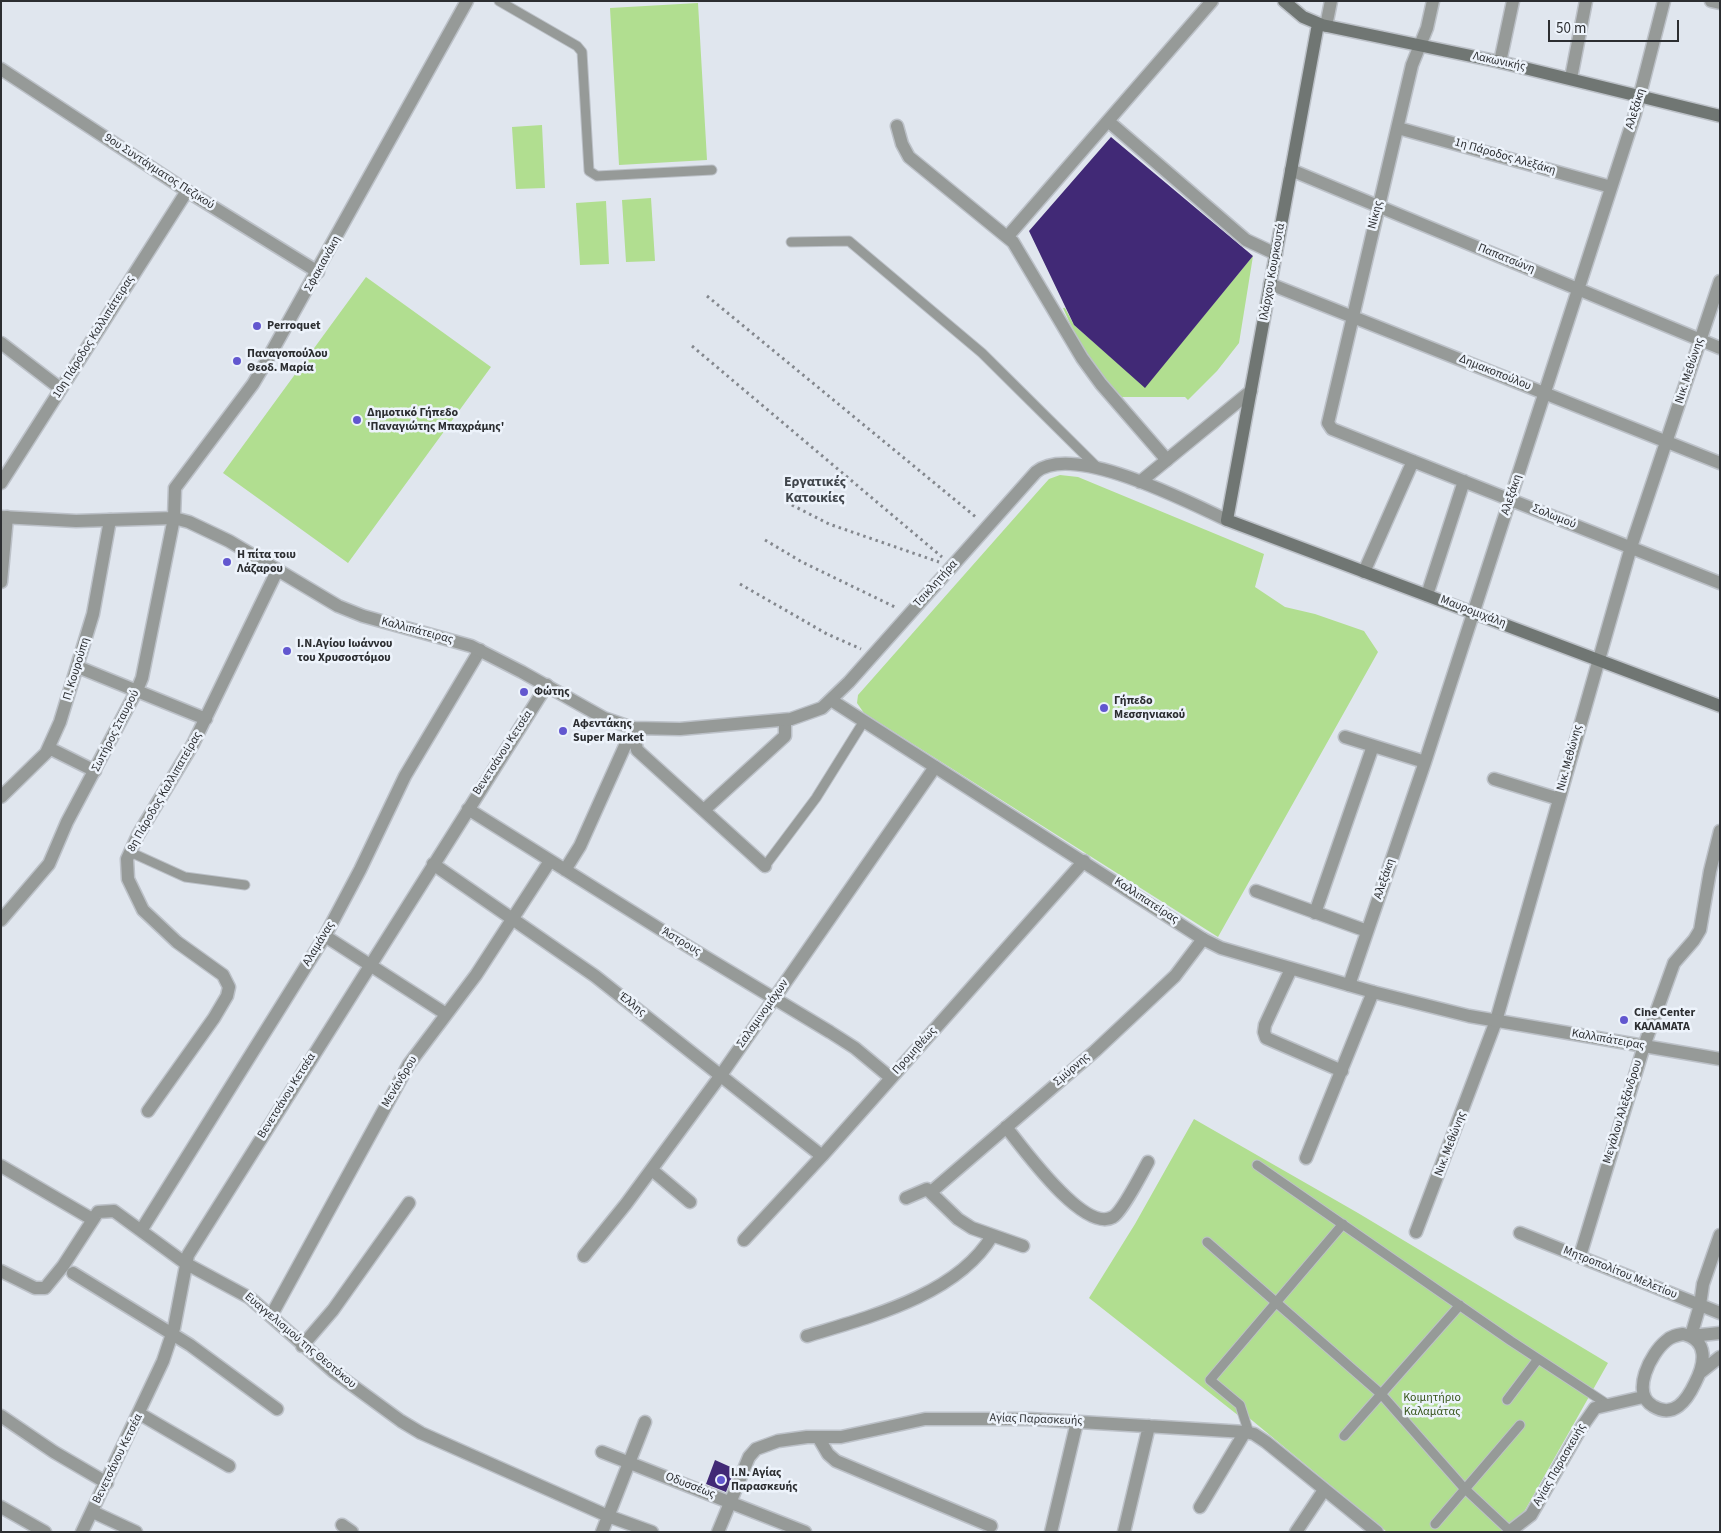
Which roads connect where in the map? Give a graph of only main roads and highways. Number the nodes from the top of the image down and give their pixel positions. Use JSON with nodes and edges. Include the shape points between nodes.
{"nodes":[{"id":1,"x":1284,"y":1,"type":"edge"},
{"id":2,"x":1322,"y":25,"type":"junction"},
{"id":3,"x":1720,"y":116,"type":"edge"},
{"id":4,"x":1227,"y":520,"type":"joint"},
{"id":5,"x":1720,"y":706,"type":"edge"}],
"edges":[{"from":1,"to":2,"type":"main road","name":"Λακωνικής","via":[[1303,17]]},
{"from":2,"to":3,"type":"main road","name":"Λακωνικής","via":[[1641,94]]},
{"from":2,"to":4,"type":"main road","name":"Ιλάρχου Κουρκουτά","via":[[1291,170]]},
{"from":4,"to":5,"type":"main road","name":"Μαυρομιχάλη"}]}
